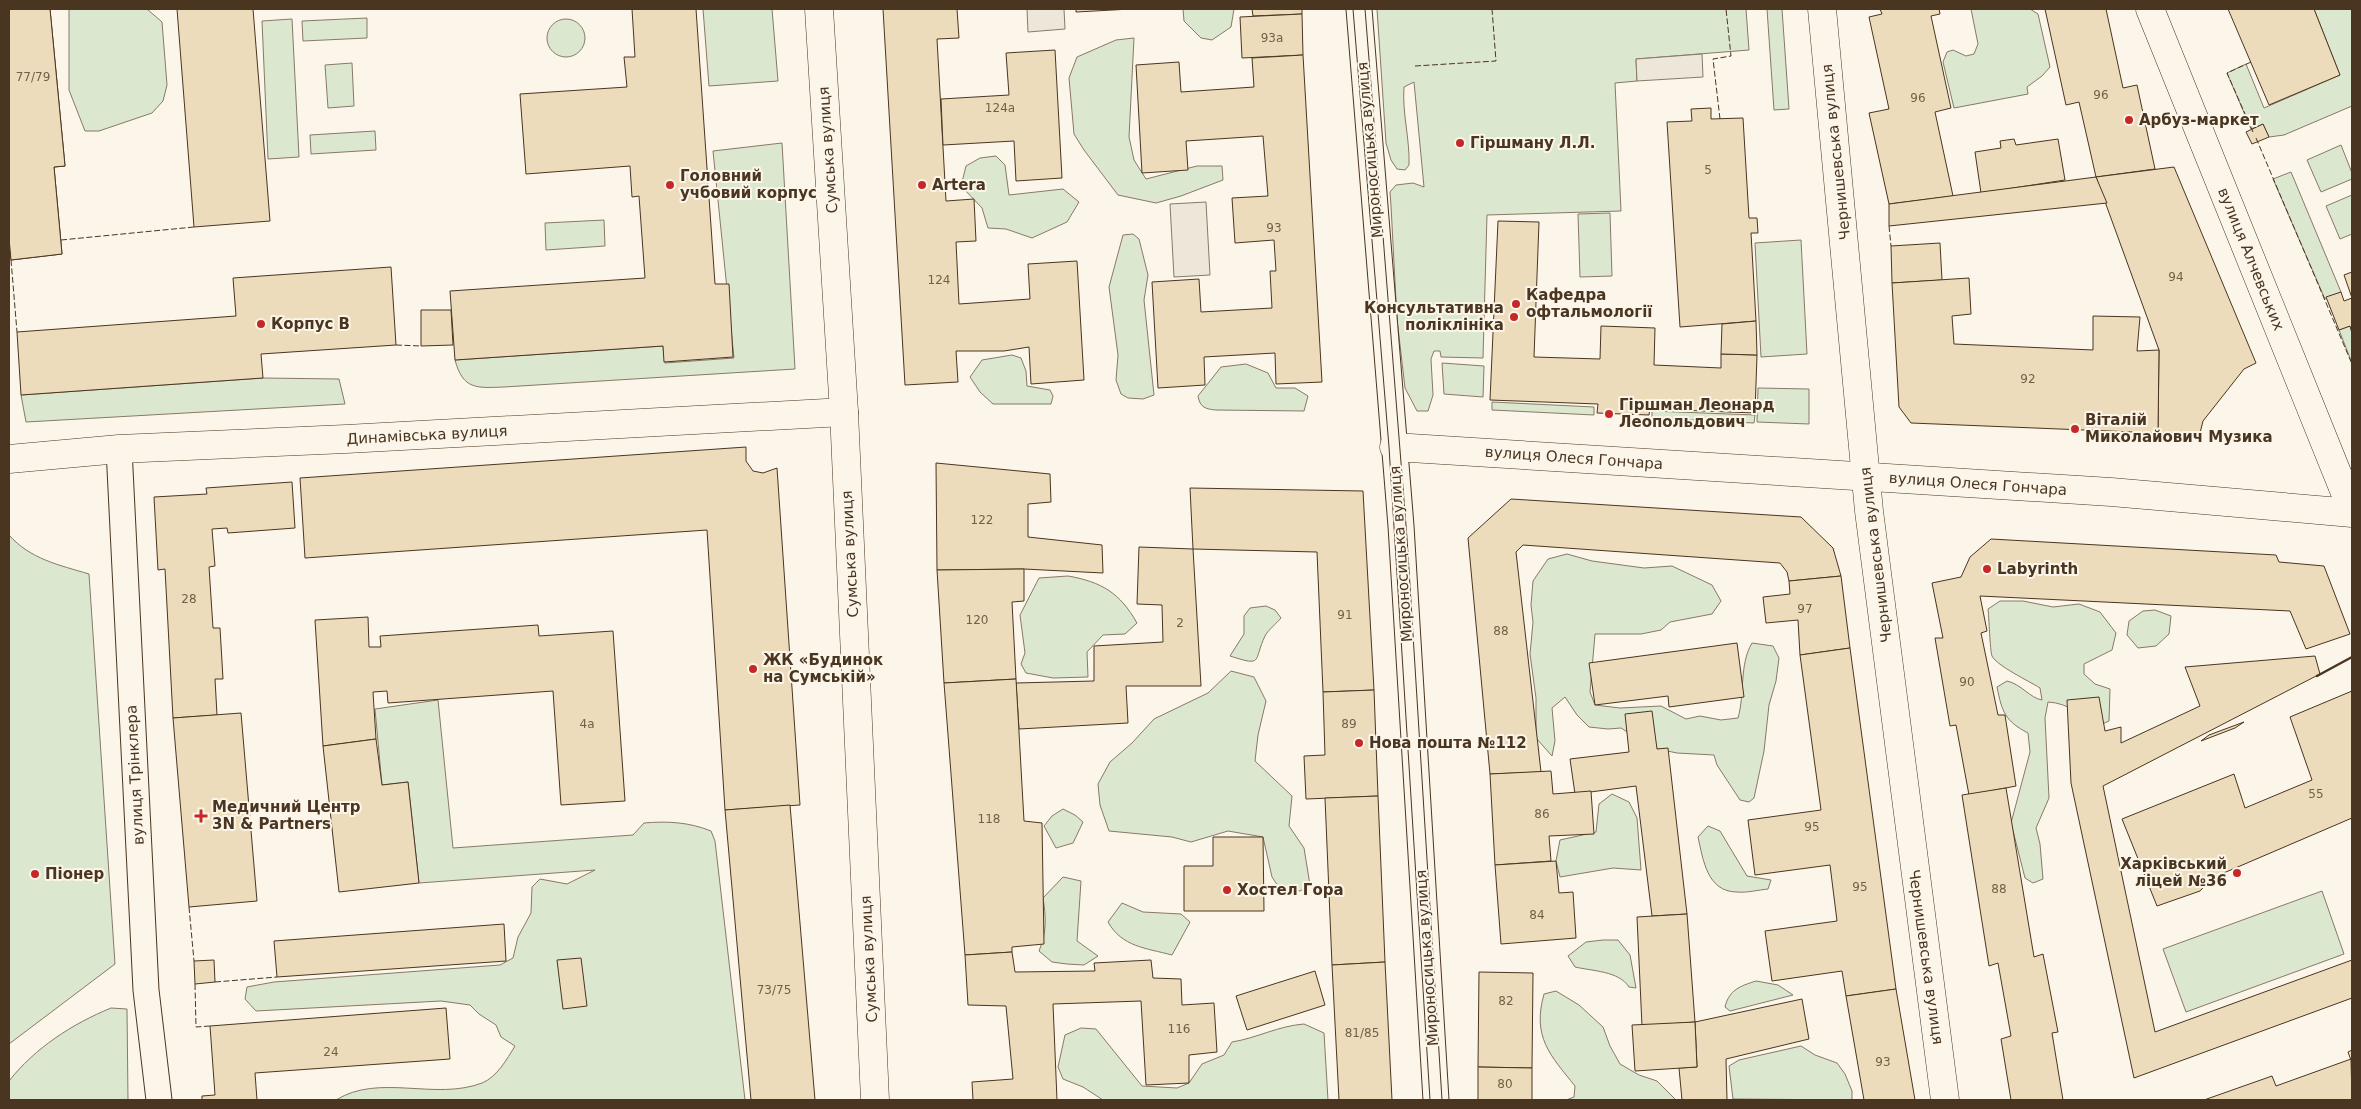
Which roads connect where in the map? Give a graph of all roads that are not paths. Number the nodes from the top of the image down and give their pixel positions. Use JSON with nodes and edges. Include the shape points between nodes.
{"nodes":[{"id":1,"x":819,"y":9,"type":"edge"},
{"id":2,"x":1359,"y":9,"type":"edge"},
{"id":3,"x":1822,"y":9,"type":"edge"},
{"id":4,"x":2150,"y":9,"type":"edge"},
{"id":5,"x":844,"y":412,"type":"junction"},
{"id":6,"x":1394,"y":447,"type":"junction"},
{"id":7,"x":119,"y":449,"type":"junction"},
{"id":8,"x":9,"y":458,"type":"edge"},
{"id":9,"x":1866,"y":477,"type":"junction"},
{"id":10,"x":2352,"y":512,"type":"edge"},
{"id":11,"x":159,"y":1100,"type":"edge"},
{"id":12,"x":875,"y":1100,"type":"edge"},
{"id":13,"x":1436,"y":1100,"type":"edge"},
{"id":14,"x":1945,"y":1100,"type":"edge"}],
"edges":[{"from":1,"to":5,"type":"street","name":"Сумська вулиця"},
{"from":2,"to":6,"type":"street","name":"Мироносицька вулиця"},
{"from":3,"to":9,"type":"street","name":"Чернишевська вулиця"},
{"from":4,"to":10,"type":"street","name":"вулиця Алчевських"},
{"from":5,"to":7,"type":"street","name":"Динамівська вулиця"},
{"from":5,"to":12,"type":"street","name":"Сумська вулиця"},
{"from":6,"to":9,"type":"street","name":"вулиця Олеся Гончара"},
{"from":6,"to":13,"type":"street","name":"Мироносицька вулиця"},
{"from":7,"to":8,"type":"street","name":"Динамівська вулиця"},
{"from":7,"to":11,"type":"street","name":"вулиця Трінклера","via":[[146,990]]},
{"from":9,"to":10,"type":"street","name":"вулиця Олеся Гончара","via":[[2111,492]]},
{"from":9,"to":14,"type":"street","name":"Чернишевська вулиця"}]}
